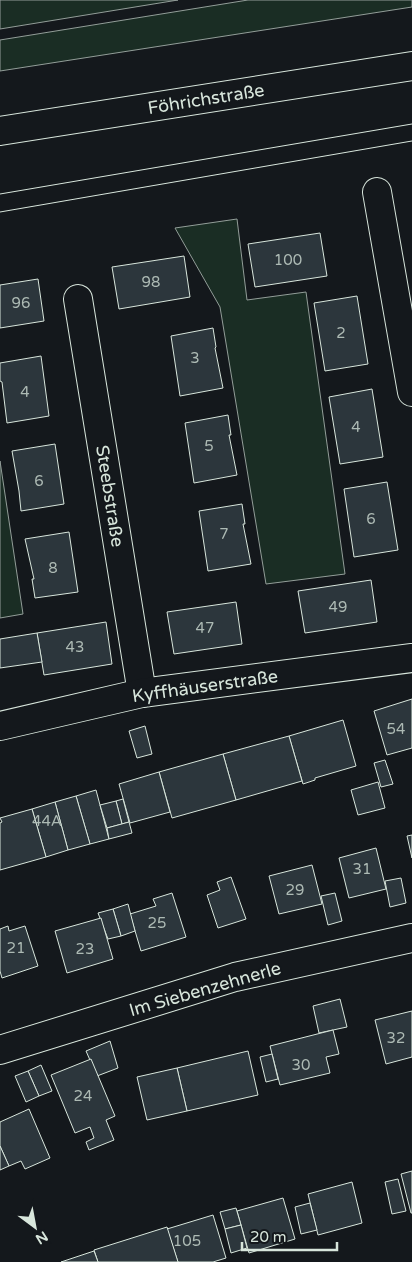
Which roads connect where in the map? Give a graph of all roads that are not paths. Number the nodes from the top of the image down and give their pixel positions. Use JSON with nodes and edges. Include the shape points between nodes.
{"nodes":[{"id":1,"x":412,"y":66,"type":"edge"},
{"id":2,"x":0,"y":131,"type":"edge"},
{"id":3,"x":377,"y":192,"type":"dead end"},
{"id":4,"x":78,"y":299,"type":"dead end"},
{"id":5,"x":412,"y":392,"type":"edge"},
{"id":6,"x":412,"y":658,"type":"edge"},
{"id":7,"x":142,"y":693,"type":"junction"},
{"id":8,"x":0,"y":726,"type":"edge"},
{"id":9,"x":412,"y":938,"type":"edge"},
{"id":10,"x":0,"y":1050,"type":"edge"}],
"edges":[{"from":1,"to":2,"type":"street","name":"Föhrichstraße"},
{"from":3,"to":5,"type":"street"},
{"from":4,"to":7,"type":"street","name":"Steebstraße"},
{"from":6,"to":7,"type":"street","name":"Kyffhäuserstraße"},
{"from":7,"to":8,"type":"street","name":"Kyffhäuserstraße"},
{"from":9,"to":10,"type":"street","name":"Im Siebenzehnerle","via":[[235,976]]}]}
